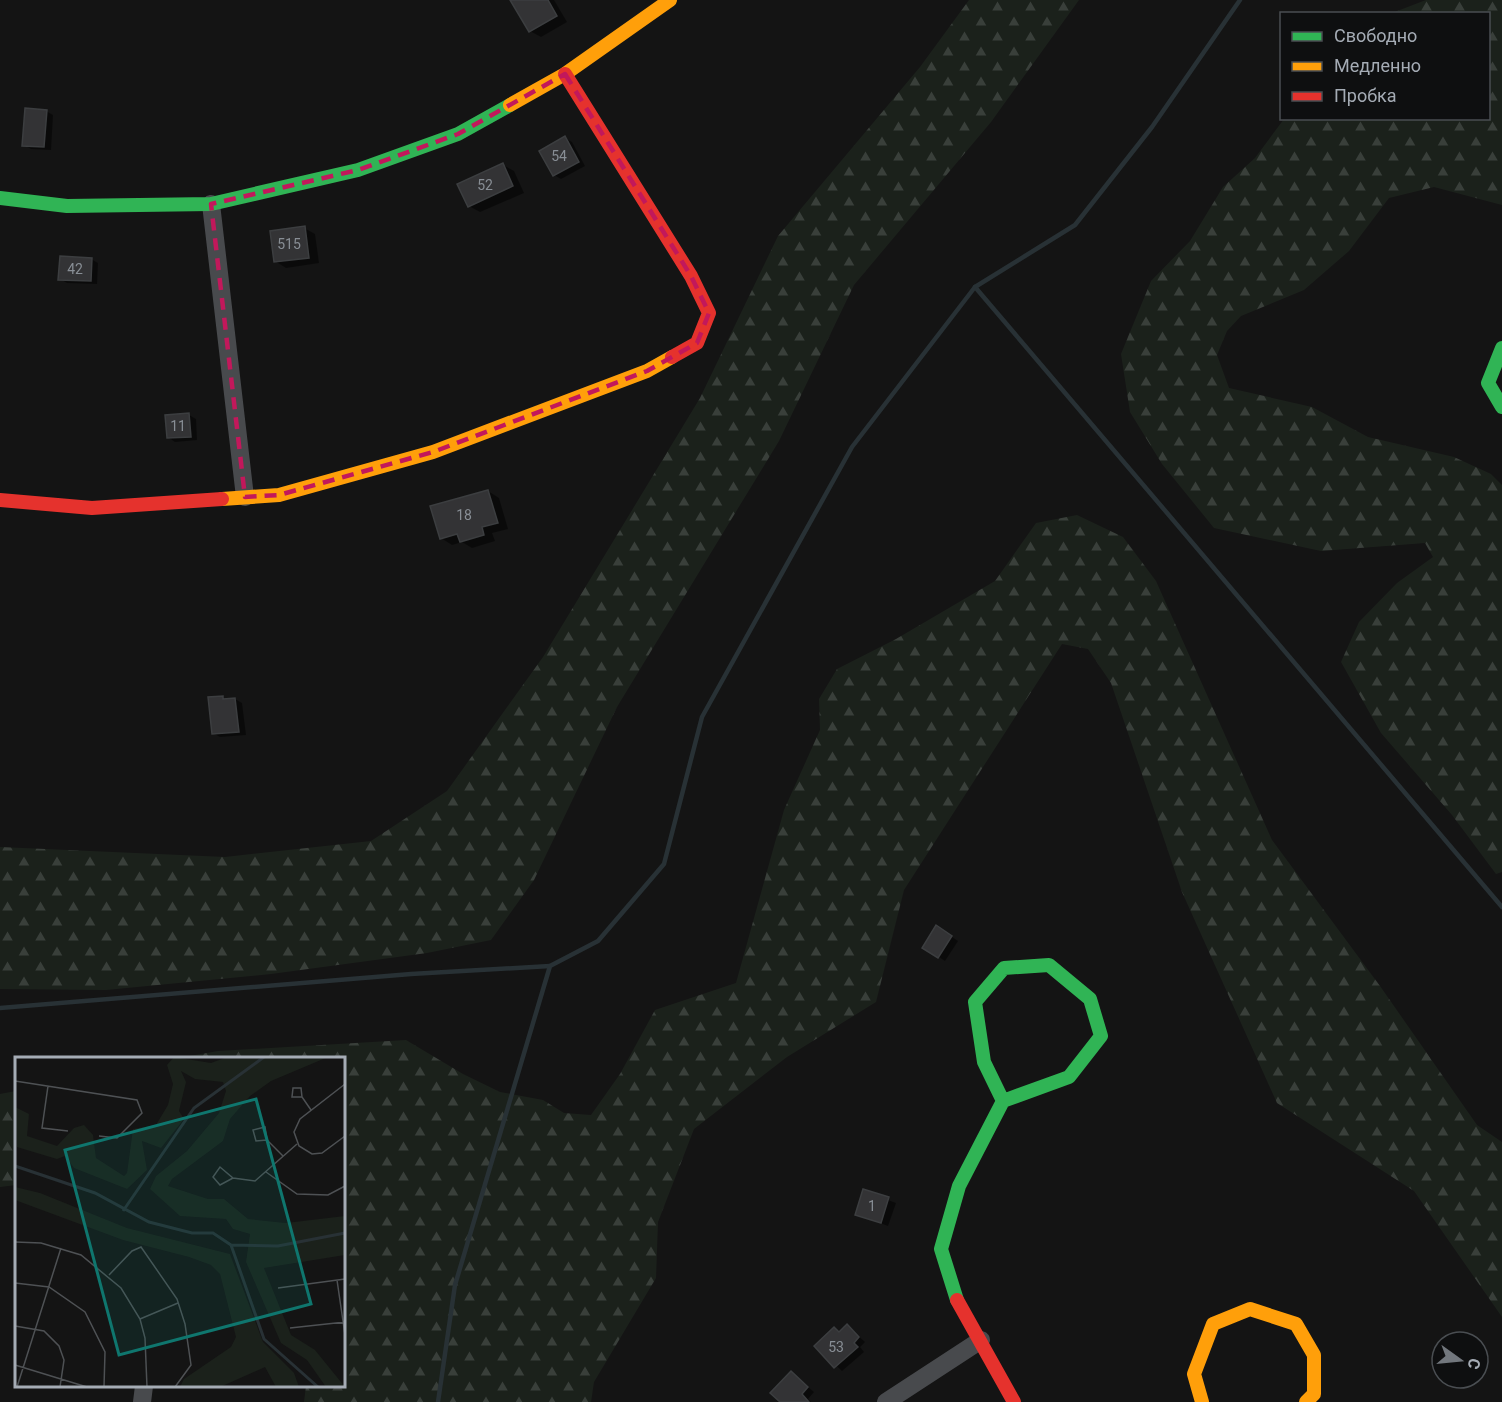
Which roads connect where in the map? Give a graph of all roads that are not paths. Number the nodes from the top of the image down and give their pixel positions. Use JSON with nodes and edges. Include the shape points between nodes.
{"nodes":[{"id":1,"x":670,"y":0,"type":"edge"},
{"id":2,"x":565,"y":74,"type":"junction"},
{"id":3,"x":0,"y":198,"type":"edge"},
{"id":4,"x":211,"y":204,"type":"junction"},
{"id":5,"x":1502,"y":348,"type":"edge"},
{"id":6,"x":1502,"y":406,"type":"edge"},
{"id":7,"x":245,"y":497,"type":"junction"},
{"id":8,"x":0,"y":501,"type":"edge"},
{"id":9,"x":1003,"y":1101,"type":"junction"},
{"id":10,"x":981,"y":1340,"type":"junction"},
{"id":11,"x":144,"y":1387,"type":"edge"},
{"id":12,"x":142,"y":1402,"type":"edge"},
{"id":13,"x":886,"y":1402,"type":"edge"},
{"id":14,"x":1014,"y":1402,"type":"edge"},
{"id":15,"x":1202,"y":1402,"type":"edge"},
{"id":16,"x":1306,"y":1402,"type":"edge"}],
"edges":[{"from":1,"to":2,"type":"street"},
{"from":2,"to":4,"type":"street","via":[[458,134],[358,170]]},
{"from":2,"to":7,"type":"street","via":[[691,276],[709,313],[697,343],[647,371],[433,452],[279,495]]},
{"from":3,"to":4,"type":"street","via":[[67,206]]},
{"from":4,"to":7,"type":"street"},
{"from":5,"to":6,"type":"street","via":[[1488,383]]},
{"from":7,"to":8,"type":"street","via":[[92,508]]},
{"from":9,"to":9,"type":"street","via":[[1069,1077],[1101,1036],[1090,999],[1049,965],[1004,968],[975,1002],[984,1062]]},
{"from":9,"to":10,"type":"street","via":[[959,1186],[941,1249],[958,1305]]},
{"from":10,"to":13,"type":"street"},
{"from":10,"to":14,"type":"street"},
{"from":11,"to":12,"type":"street"},
{"from":15,"to":16,"type":"street","via":[[1194,1374],[1213,1324],[1250,1309],[1296,1324],[1314,1355],[1314,1394]]}]}
